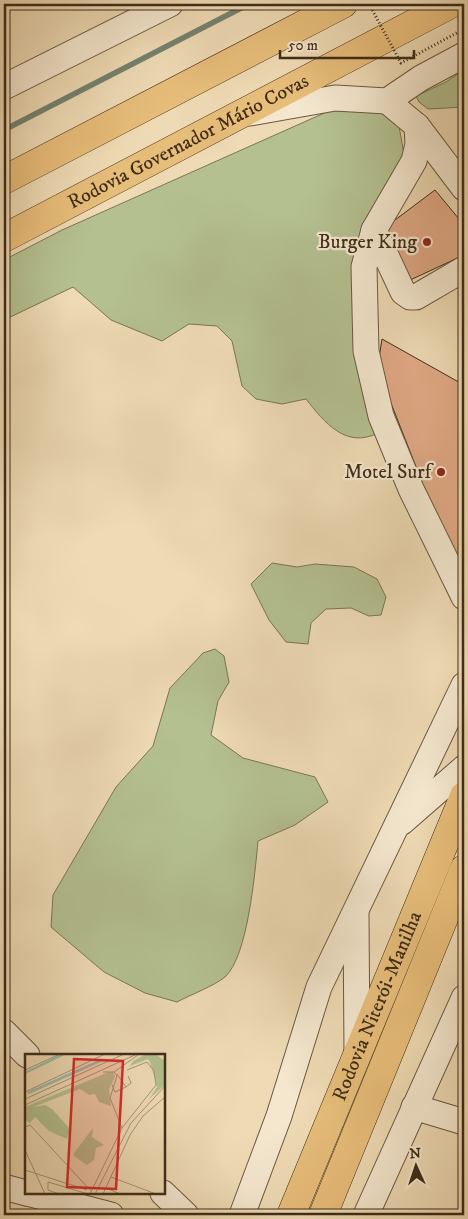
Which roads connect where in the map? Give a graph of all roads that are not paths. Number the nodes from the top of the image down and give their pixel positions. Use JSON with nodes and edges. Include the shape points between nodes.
{"nodes":[{"id":1,"x":170,"y":4,"type":"edge"},
{"id":2,"x":343,"y":4,"type":"edge"},
{"id":3,"x":451,"y":4,"type":"edge"},
{"id":4,"x":464,"y":55,"type":"edge"},
{"id":5,"x":4,"y":86,"type":"edge"},
{"id":6,"x":387,"y":101,"type":"junction"},
{"id":7,"x":240,"y":115,"type":"junction"},
{"id":8,"x":417,"y":126,"type":"junction"},
{"id":9,"x":456,"y":160,"type":"edge"},
{"id":10,"x":4,"y":180,"type":"edge"},
{"id":11,"x":464,"y":188,"type":"edge"},
{"id":12,"x":374,"y":230,"type":"junction"},
{"id":13,"x":4,"y":238,"type":"edge"},
{"id":14,"x":464,"y":269,"type":"edge"},
{"id":15,"x":464,"y":597,"type":"edge"},
{"id":16,"x":464,"y":685,"type":"edge"},
{"id":17,"x":464,"y":768,"type":"edge"},
{"id":18,"x":464,"y":796,"type":"edge"},
{"id":19,"x":393,"y":830,"type":"junction"},
{"id":20,"x":464,"y":869,"type":"edge"},
{"id":21,"x":356,"y":907,"type":"junction"},
{"id":22,"x":464,"y":998,"type":"edge"},
{"id":23,"x":4,"y":1032,"type":"edge"},
{"id":24,"x":26,"y":1054,"type":"edge"},
{"id":25,"x":357,"y":1055,"type":"junction"},
{"id":26,"x":414,"y":1107,"type":"junction"},
{"id":27,"x":464,"y":1122,"type":"edge"},
{"id":28,"x":4,"y":1186,"type":"edge"},
{"id":29,"x":25,"y":1192,"type":"edge"},
{"id":30,"x":31,"y":1194,"type":"edge"},
{"id":31,"x":164,"y":1194,"type":"edge"},
{"id":32,"x":370,"y":1214,"type":"edge"},
{"id":33,"x":111,"y":1215,"type":"edge"},
{"id":34,"x":186,"y":1215,"type":"edge"},
{"id":35,"x":242,"y":1215,"type":"edge"},
{"id":36,"x":291,"y":1215,"type":"edge"},
{"id":37,"x":322,"y":1215,"type":"edge"}],
"edges":[{"from":1,"to":5,"type":"street"},
{"from":2,"to":10,"type":"highway"},
{"from":3,"to":7,"type":"highway","name":"Rodovia Governador Mário Covas"},
{"from":4,"to":6,"type":"street"},
{"from":6,"to":7,"type":"street","via":[[335,98]]},
{"from":6,"to":8,"type":"street"},
{"from":7,"to":13,"type":"highway","name":"Rodovia Governador Mário Covas"},
{"from":8,"to":9,"type":"street"},
{"from":8,"to":12,"type":"street","via":[[418,144],[414,161]]},
{"from":9,"to":11,"type":"street"},
{"from":12,"to":14,"type":"street","via":[[402,292],[410,297],[416,297]]},
{"from":12,"to":15,"type":"street","via":[[364,267],[364,317],[366,351],[381,416],[411,489]]},
{"from":16,"to":19,"type":"street"},
{"from":17,"to":19,"type":"street"},
{"from":18,"to":25,"type":"highway","name":"Rodovia Niterói-Manilha"},
{"from":19,"to":21,"type":"street"},
{"from":20,"to":37,"type":"highway","name":"Rodovia Niterói-Manilha"},
{"from":21,"to":25,"type":"street"},
{"from":21,"to":35,"type":"street","via":[[319,986],[279,1116]]},
{"from":22,"to":26,"type":"street"},
{"from":23,"to":24,"type":"street"},
{"from":25,"to":36,"type":"highway","name":"Rodovia Niterói-Manilha"},
{"from":26,"to":27,"type":"street"},
{"from":26,"to":32,"type":"street"},
{"from":28,"to":29,"type":"street"},
{"from":30,"to":33,"type":"street"},
{"from":31,"to":34,"type":"street"}]}
